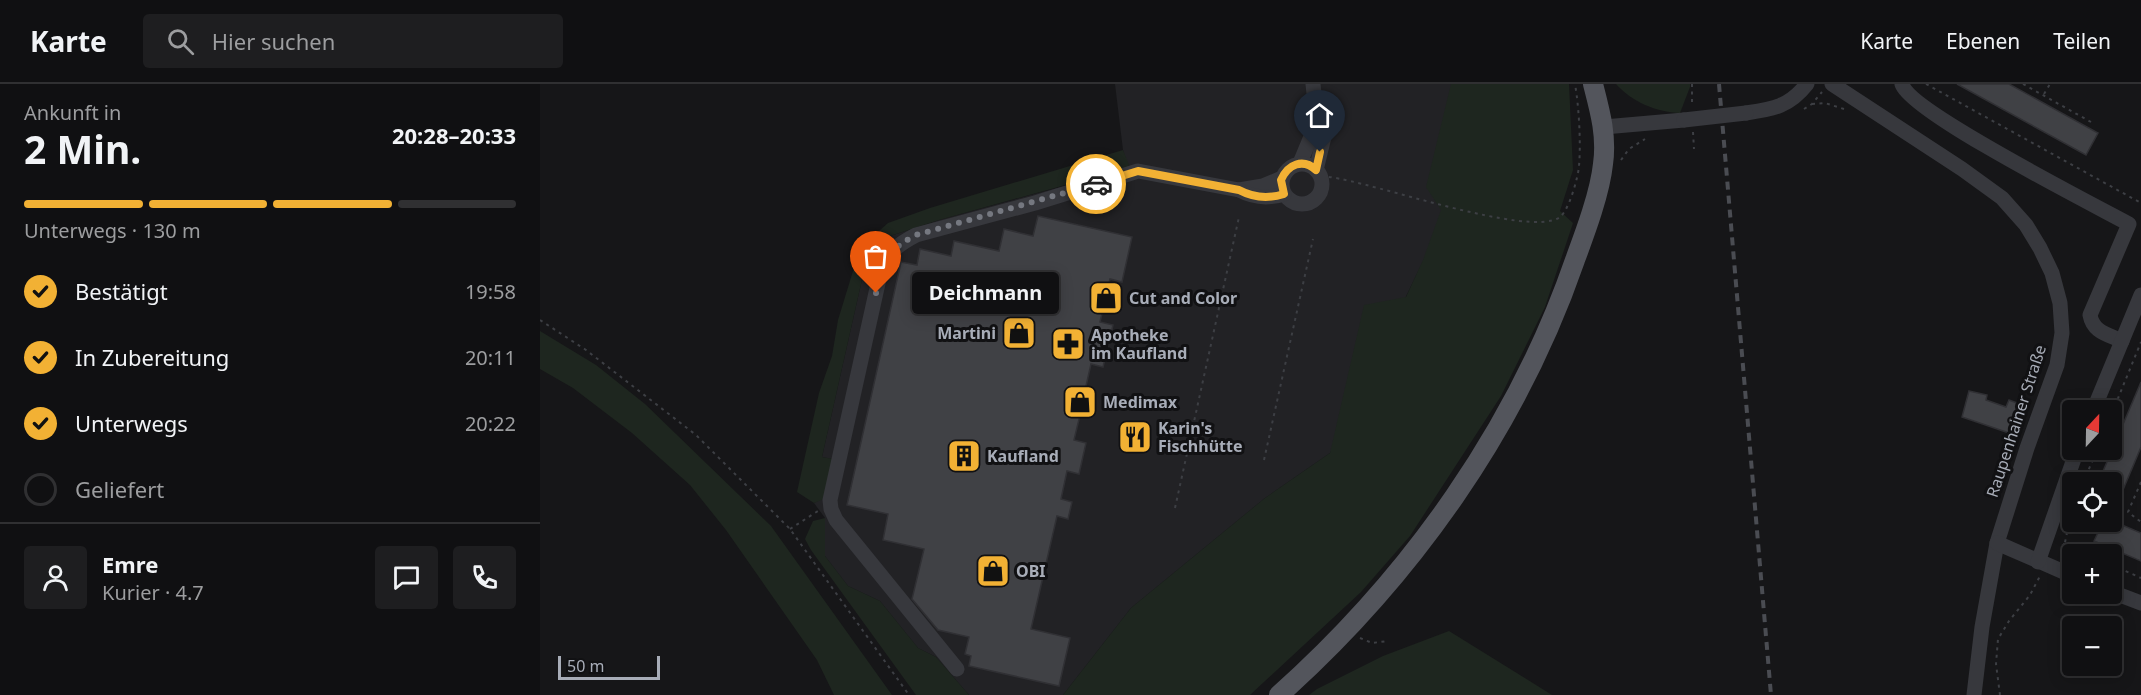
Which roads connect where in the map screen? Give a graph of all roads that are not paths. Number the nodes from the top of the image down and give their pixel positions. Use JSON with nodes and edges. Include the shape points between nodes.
{"nodes":[{"id":1,"x":1313,"y":84,"type":"edge"},
{"id":2,"x":1593,"y":84,"type":"edge"},
{"id":3,"x":1807,"y":84,"type":"edge"},
{"id":4,"x":1832,"y":84,"type":"edge"},
{"id":5,"x":1902,"y":84,"type":"edge"},
{"id":6,"x":1317,"y":122,"type":"junction"},
{"id":7,"x":1604,"y":128,"type":"junction"},
{"id":8,"x":1300,"y":163,"type":"junction"},
{"id":9,"x":1318,"y":173,"type":"junction"},
{"id":10,"x":1282,"y":178,"type":"junction"},
{"id":11,"x":1239,"y":190,"type":"junction"},
{"id":12,"x":1284,"y":194,"type":"junction"},
{"id":13,"x":2141,"y":295,"type":"edge"},
{"id":14,"x":2122,"y":341,"type":"junction"},
{"id":15,"x":2098,"y":400,"type":"edge"},
{"id":16,"x":2075,"y":460,"type":"edge"},
{"id":17,"x":1997,"y":543,"type":"junction"},
{"id":18,"x":2054,"y":568,"type":"edge"},
{"id":19,"x":2122,"y":595,"type":"edge"},
{"id":20,"x":2141,"y":603,"type":"edge"},
{"id":21,"x":957,"y":669,"type":"dead end"},
{"id":22,"x":1279,"y":695,"type":"edge"},
{"id":23,"x":1974,"y":695,"type":"edge"}],
"edges":[{"from":1,"to":6,"type":"street"},
{"from":2,"to":7,"type":"main road"},
{"from":3,"to":7,"type":"street","bridge":true,"via":[[1786,104],[1771,110]]},
{"from":4,"to":17,"type":"street","name":"Raupenhainer Straße","via":[[2002,198],[2026,225],[2052,273],[2062,333],[2057,365]]},
{"from":5,"to":14,"type":"street","via":[[1907,94],[1955,128],[2129,224],[2090,315],[2097,330]]},
{"from":6,"to":8,"type":"street"},
{"from":6,"to":9,"type":"street","via":[[1324,137]]},
{"from":7,"to":22,"type":"main road","via":[[1603,166],[1587,226],[1550,327],[1488,444],[1436,526],[1348,628]]},
{"from":8,"to":9,"type":"street"},
{"from":8,"to":10,"type":"street","via":[[1290,167]]},
{"from":9,"to":12,"type":"street","via":[[1321,190],[1309,203],[1292,202]]},
{"from":10,"to":11,"type":"street"},
{"from":10,"to":12,"type":"street"},
{"from":11,"to":12,"type":"street","via":[[1264,197]]},
{"from":11,"to":21,"type":"street","via":[[1138,171],[916,235],[890,252],[881,270],[831,508],[850,538]]},
{"from":13,"to":14,"type":"street"},
{"from":14,"to":15,"type":"street"},
{"from":16,"to":18,"type":"street","via":[[2048,538]]},
{"from":17,"to":18,"type":"street"},
{"from":17,"to":23,"type":"street","name":"Raupenhainer Straße"},
{"from":19,"to":20,"type":"street"}]}
